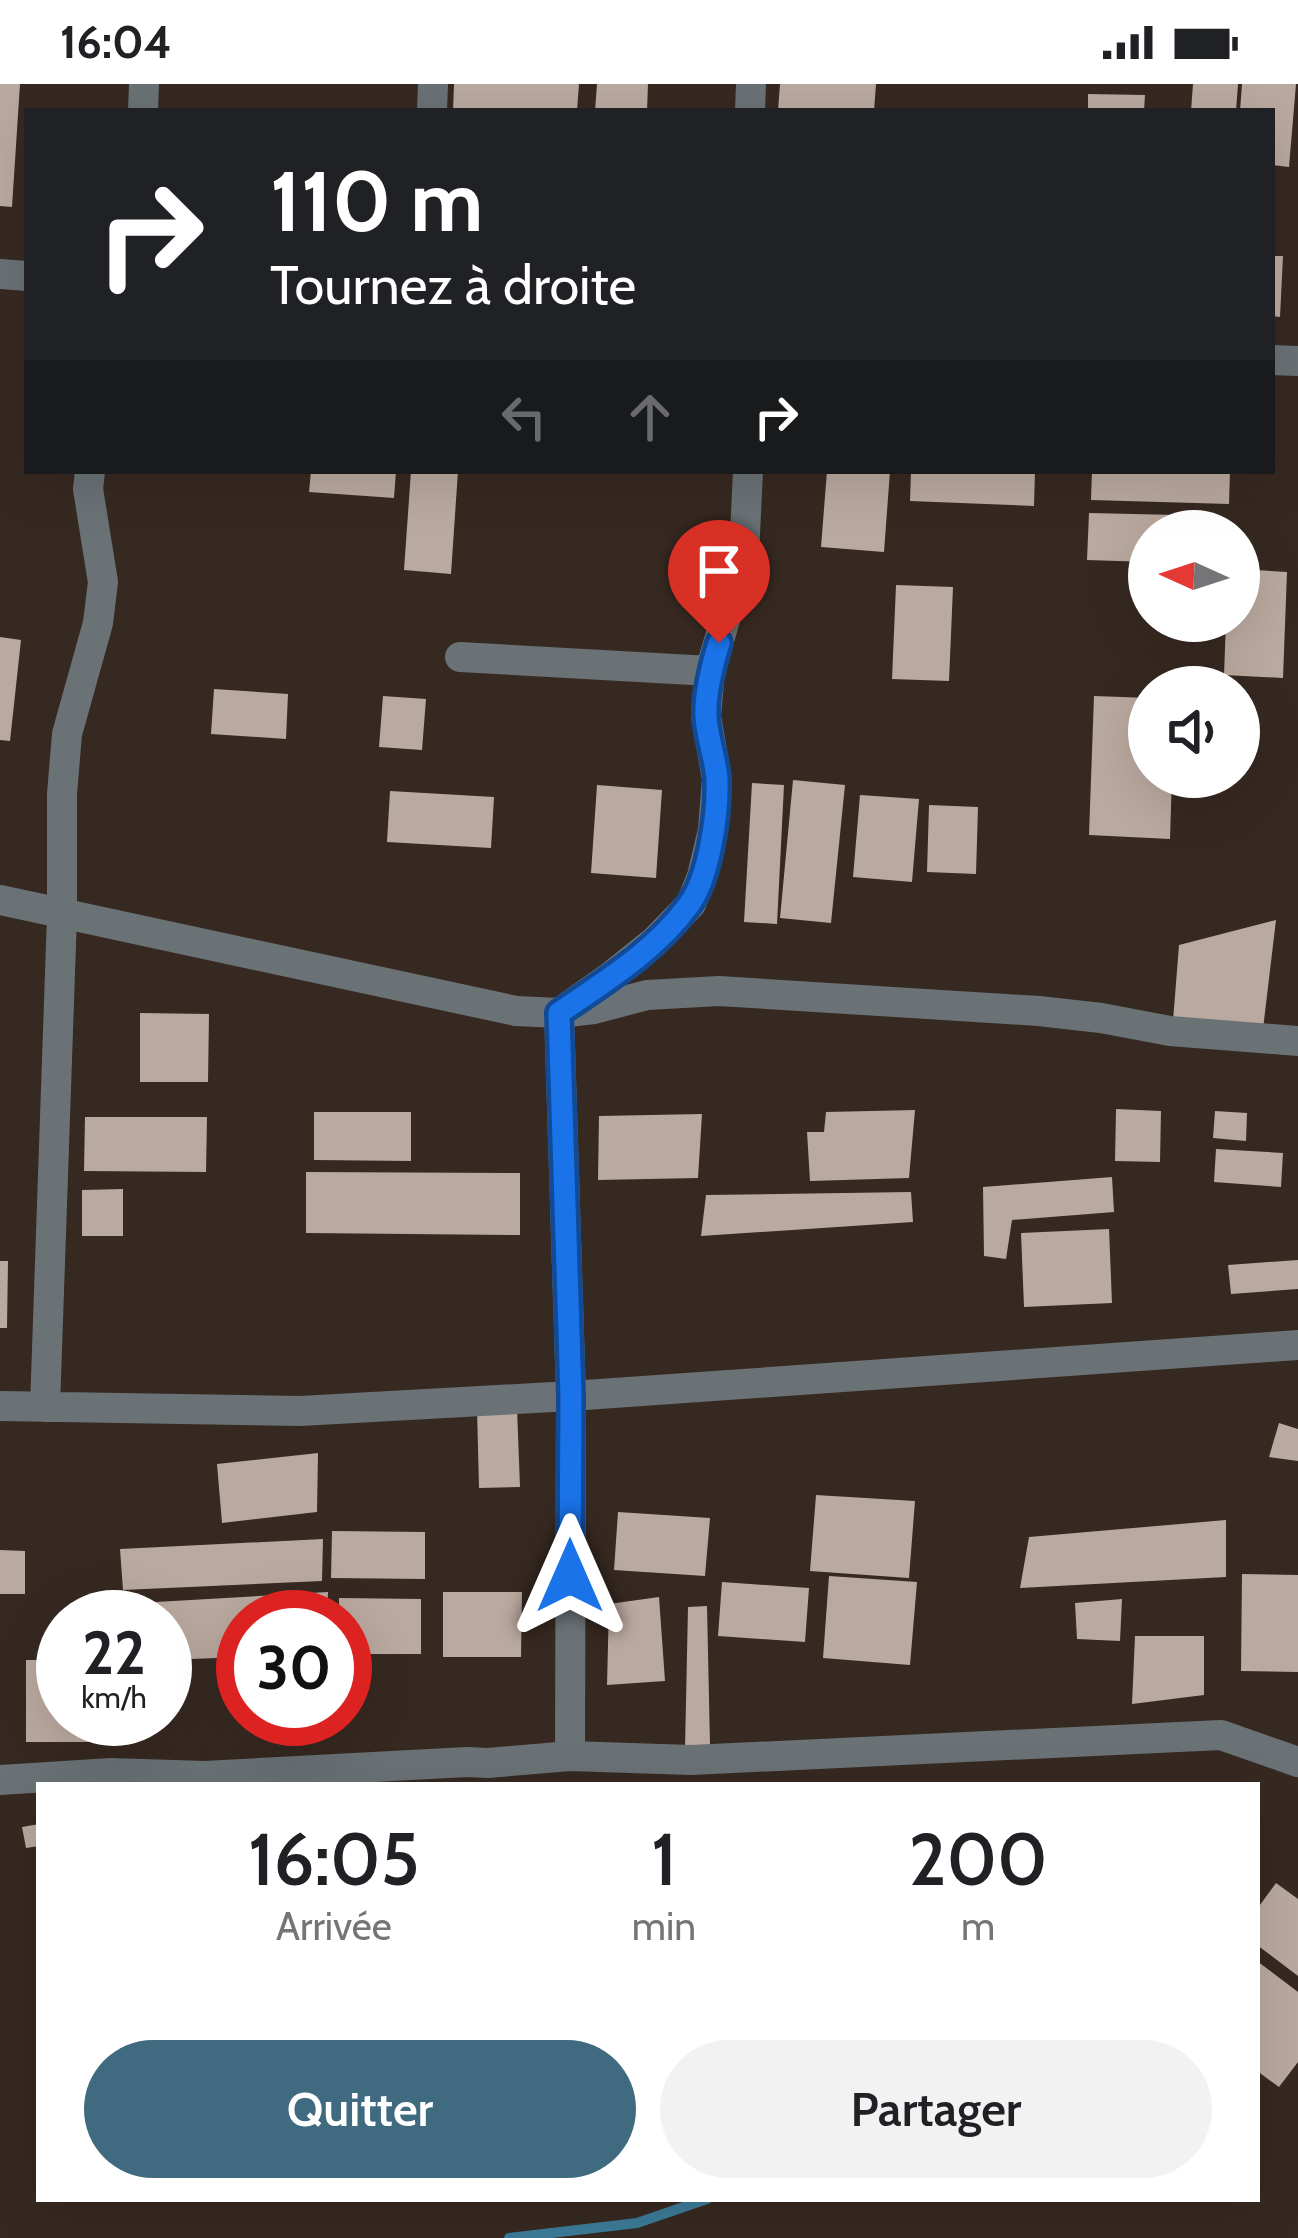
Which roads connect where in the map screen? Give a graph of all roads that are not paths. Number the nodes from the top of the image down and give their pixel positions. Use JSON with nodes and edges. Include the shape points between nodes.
{"nodes":[{"id":1,"x":90,"y":474,"type":"edge"},
{"id":2,"x":748,"y":474,"type":"edge"},
{"id":3,"x":460,"y":658,"type":"dead end"},
{"id":4,"x":710,"y":671,"type":"junction"},
{"id":5,"x":0,"y":900,"type":"edge"},
{"id":6,"x":62,"y":914,"type":"junction"},
{"id":7,"x":559,"y":1013,"type":"junction"},
{"id":8,"x":1298,"y":1041,"type":"edge"},
{"id":9,"x":1298,"y":1345,"type":"edge"},
{"id":10,"x":571,"y":1396,"type":"junction"},
{"id":11,"x":0,"y":1406,"type":"edge"},
{"id":12,"x":45,"y":1407,"type":"junction"},
{"id":13,"x":570,"y":1756,"type":"junction"},
{"id":14,"x":1298,"y":1762,"type":"edge"},
{"id":15,"x":0,"y":1780,"type":"edge"}],
"edges":[{"from":1,"to":6,"type":"street","via":[[103,582],[67,734]]},
{"from":2,"to":4,"type":"street","via":[[744,555]]},
{"from":3,"to":4,"type":"street"},
{"from":4,"to":7,"type":"street","via":[[713,830],[691,904]]},
{"from":5,"to":6,"type":"street"},
{"from":6,"to":7,"type":"street","via":[[516,1011]]},
{"from":6,"to":12,"type":"street"},
{"from":7,"to":8,"type":"street","via":[[719,991],[1039,1011]]},
{"from":7,"to":10,"type":"street"},
{"from":9,"to":10,"type":"street"},
{"from":10,"to":12,"type":"street","via":[[300,1411]]},
{"from":10,"to":13,"type":"street"},
{"from":11,"to":12,"type":"street"},
{"from":13,"to":14,"type":"street","via":[[691,1760],[1221,1735]]},
{"from":13,"to":15,"type":"street"}]}
